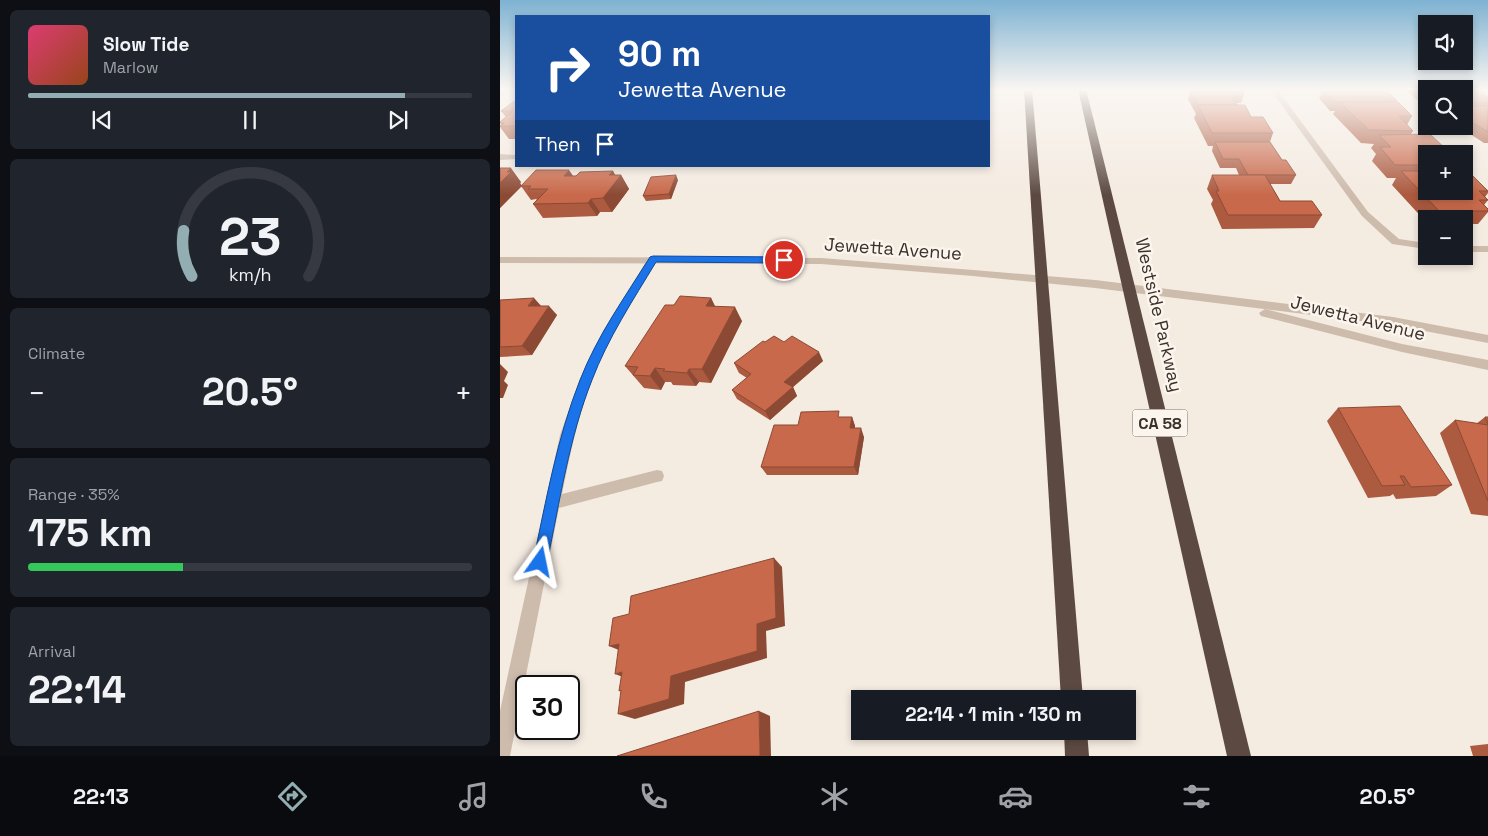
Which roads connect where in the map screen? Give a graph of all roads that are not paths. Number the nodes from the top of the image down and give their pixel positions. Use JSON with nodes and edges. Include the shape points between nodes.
{"nodes":[{"id":1,"x":1031,"y":124,"type":"edge"},
{"id":2,"x":1090,"y":124,"type":"edge"},
{"id":3,"x":1299,"y":124,"type":"edge"},
{"id":4,"x":500,"y":157,"type":"edge"},
{"id":5,"x":515,"y":157,"type":"edge"},
{"id":6,"x":1418,"y":245,"type":"edge"},
{"id":7,"x":1488,"y":249,"type":"edge"},
{"id":8,"x":1473,"y":250,"type":"edge"},
{"id":9,"x":653,"y":259,"type":"junction"},
{"id":10,"x":500,"y":260,"type":"edge"},
{"id":11,"x":1221,"y":301,"type":"junction"},
{"id":12,"x":1488,"y":339,"type":"edge"},
{"id":13,"x":1488,"y":365,"type":"edge"},
{"id":14,"x":657,"y":476,"type":"dead end"},
{"id":15,"x":552,"y":503,"type":"junction"},
{"id":16,"x":1071,"y":690,"type":"edge"},
{"id":17,"x":1076,"y":740,"type":"edge"},
{"id":18,"x":500,"y":756,"type":"edge"},
{"id":19,"x":1077,"y":756,"type":"edge"},
{"id":20,"x":1239,"y":756,"type":"edge"}],
"edges":[{"from":1,"to":16,"type":"highway"},
{"from":2,"to":20,"type":"highway","name":"Westside Parkway","number":"CA 58"},
{"from":3,"to":6,"type":"street","via":[[1365,214],[1396,242]]},
{"from":4,"to":5,"type":"street"},
{"from":7,"to":8,"type":"street"},
{"from":9,"to":10,"type":"street","name":"Jewetta Avenue"},
{"from":9,"to":11,"type":"street","name":"Jewetta Avenue","via":[[822,261],[973,272]]},
{"from":9,"to":15,"type":"street","via":[[609,331],[586,379],[567,435]]},
{"from":11,"to":12,"type":"street","name":"Jewetta Avenue","via":[[1393,320]]},
{"from":11,"to":13,"type":"street","name":"Jewetta Avenue","via":[[1402,348]]},
{"from":14,"to":15,"type":"street"},
{"from":15,"to":18,"type":"street"},
{"from":17,"to":19,"type":"highway"}]}
